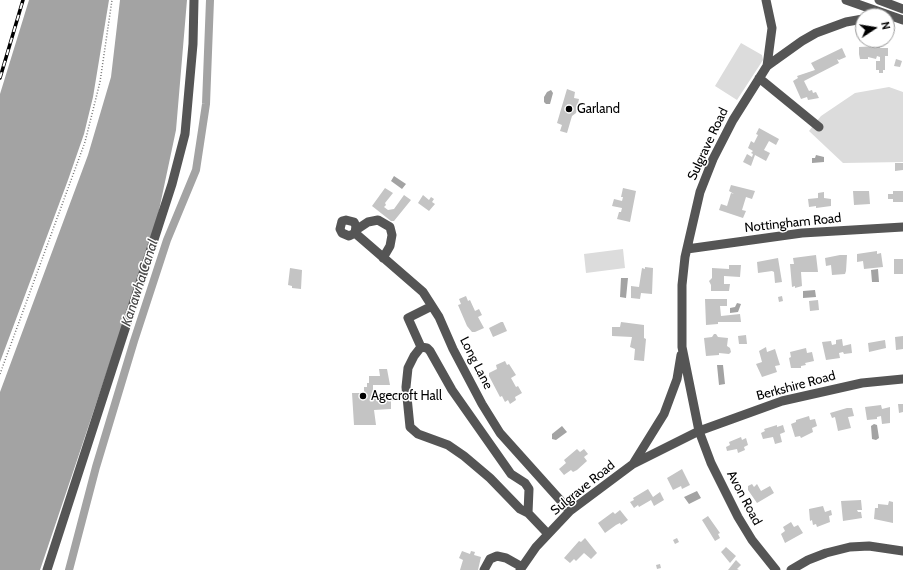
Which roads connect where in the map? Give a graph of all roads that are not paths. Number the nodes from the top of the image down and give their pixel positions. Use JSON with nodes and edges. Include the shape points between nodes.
{"nodes":[{"id":1,"x":194,"y":0,"type":"edge"},
{"id":2,"x":766,"y":0,"type":"edge"},
{"id":3,"x":846,"y":0,"type":"edge"},
{"id":4,"x":879,"y":0,"type":"edge"},
{"id":5,"x":865,"y":8,"type":"edge"},
{"id":6,"x":903,"y":9,"type":"edge"},
{"id":7,"x":855,"y":20,"type":"edge"},
{"id":8,"x":768,"y":66,"type":"junction"},
{"id":9,"x":759,"y":78,"type":"junction"},
{"id":10,"x":819,"y":127,"type":"dead end"},
{"id":11,"x":903,"y":227,"type":"edge"},
{"id":12,"x":687,"y":249,"type":"junction"},
{"id":13,"x":383,"y":258,"type":"junction"},
{"id":14,"x":432,"y":306,"type":"junction"},
{"id":15,"x":421,"y":347,"type":"junction"},
{"id":16,"x":682,"y":347,"type":"junction"},
{"id":17,"x":903,"y":379,"type":"edge"},
{"id":18,"x":699,"y":431,"type":"junction"},
{"id":19,"x":633,"y":464,"type":"junction"},
{"id":20,"x":570,"y":511,"type":"junction"},
{"id":21,"x":528,"y":513,"type":"junction"},
{"id":22,"x":548,"y":534,"type":"junction"},
{"id":23,"x":903,"y":551,"type":"edge"},
{"id":24,"x":521,"y":569,"type":"edge"},
{"id":25,"x":47,"y":570,"type":"edge"},
{"id":26,"x":484,"y":570,"type":"edge"},
{"id":27,"x":776,"y":570,"type":"edge"},
{"id":28,"x":791,"y":570,"type":"edge"}],
"edges":[{"from":1,"to":25,"type":"street","via":[[185,134],[172,184]]},
{"from":2,"to":8,"type":"street","via":[[772,28]]},
{"from":3,"to":5,"type":"street"},
{"from":4,"to":6,"type":"street"},
{"from":7,"to":8,"type":"street","name":"Sulgrave Road","via":[[816,33]]},
{"from":8,"to":9,"type":"street","name":"Sulgrave Road"},
{"from":9,"to":10,"type":"street"},
{"from":9,"to":12,"type":"street","name":"Sulgrave Road","via":[[713,159],[696,204]]},
{"from":11,"to":12,"type":"street","name":"Nottingham Road","via":[[802,233]]},
{"from":12,"to":16,"type":"street","name":"Sulgrave Road","via":[[682,285]]},
{"from":13,"to":13,"type":"street","name":"Long Lane","via":[[355,231],[368,222],[378,220],[390,227],[390,246]]},
{"from":13,"to":14,"type":"street","name":"Long Lane","via":[[423,292]]},
{"from":14,"to":15,"type":"street","via":[[408,318]]},
{"from":14,"to":20,"type":"street","name":"Long Lane","via":[[482,404],[500,433]]},
{"from":15,"to":21,"type":"street","via":[[430,351],[452,390],[511,474],[526,483],[529,489]]},
{"from":15,"to":21,"type":"street","via":[[408,368],[406,387],[410,427],[418,434],[448,445],[464,456],[495,482],[520,509]]},
{"from":16,"to":18,"type":"street","name":"Sulgrave Road"},
{"from":16,"to":19,"type":"street","name":"Sulgrave Road","via":[[671,398],[654,433]]},
{"from":17,"to":18,"type":"street","name":"Berkshire Road","via":[[862,383],[782,402]]},
{"from":18,"to":19,"type":"street","name":"Sulgrave Road"},
{"from":18,"to":27,"type":"street","name":"Avon Road","via":[[711,463],[738,517],[752,540]]},
{"from":19,"to":20,"type":"street","name":"Sulgrave Road"},
{"from":20,"to":22,"type":"street","name":"Sulgrave Road"},
{"from":21,"to":22,"type":"street"},
{"from":22,"to":24,"type":"street","name":"Sulgrave Road"},
{"from":23,"to":28,"type":"street","via":[[869,546],[850,547],[808,560]]},
{"from":24,"to":26,"type":"street","via":[[506,558],[496,556],[490,559]]}]}
